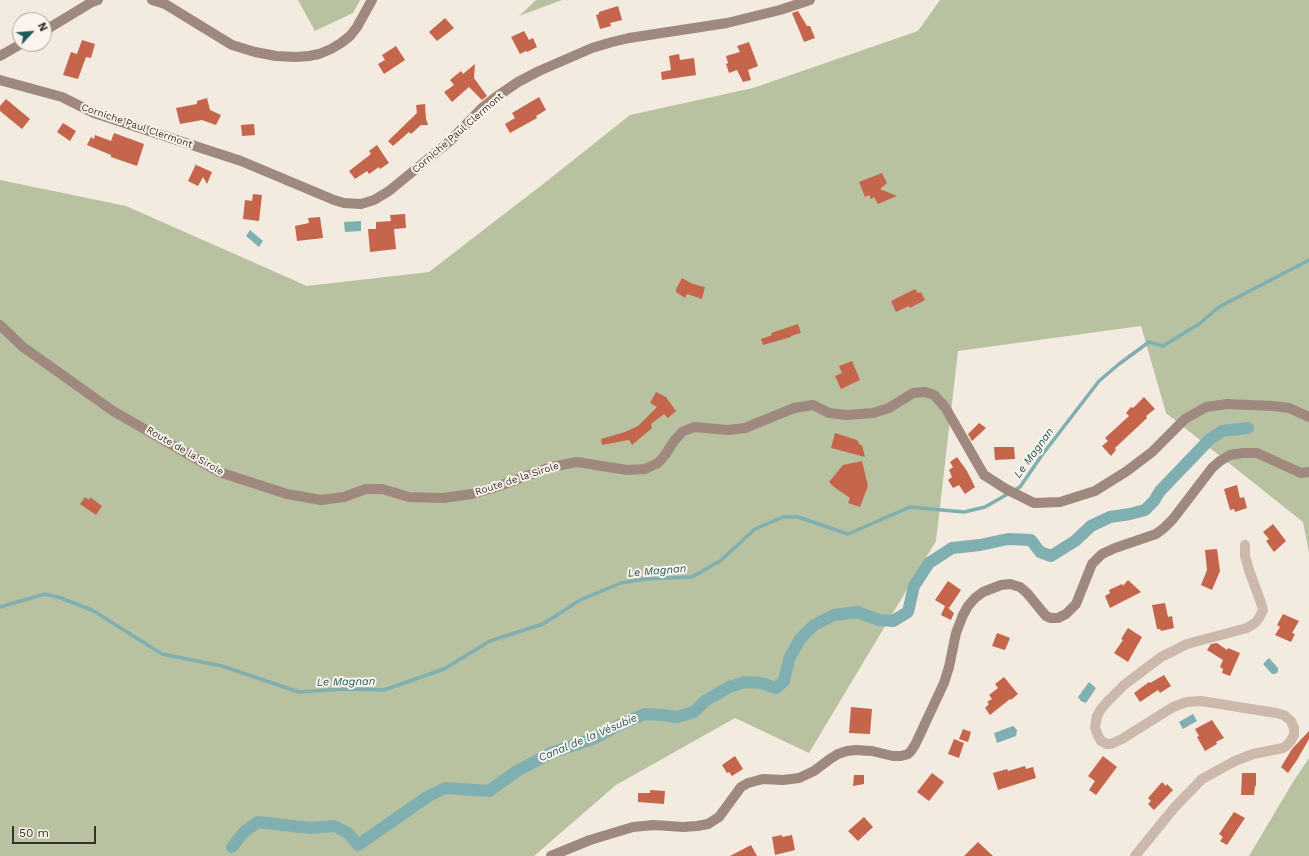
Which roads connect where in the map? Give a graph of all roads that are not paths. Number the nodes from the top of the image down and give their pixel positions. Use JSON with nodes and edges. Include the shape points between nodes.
{"nodes":[{"id":1,"x":98,"y":0,"type":"edge"},
{"id":2,"x":152,"y":0,"type":"edge"},
{"id":3,"x":372,"y":0,"type":"edge"},
{"id":4,"x":810,"y":0,"type":"edge"},
{"id":5,"x":52,"y":26,"type":"edge"},
{"id":6,"x":12,"y":49,"type":"edge"},
{"id":7,"x":0,"y":56,"type":"edge"},
{"id":8,"x":0,"y":80,"type":"edge"},
{"id":9,"x":0,"y":325,"type":"edge"},
{"id":10,"x":1309,"y":417,"type":"edge"},
{"id":11,"x":1309,"y":472,"type":"edge"},
{"id":12,"x":1245,"y":545,"type":"dead end"},
{"id":13,"x":551,"y":856,"type":"edge"},
{"id":14,"x":1135,"y":856,"type":"edge"}],
"edges":[{"from":1,"to":5,"type":"street"},
{"from":2,"to":3,"type":"street","via":[[165,4],[232,46],[276,56],[296,57],[319,54],[341,43],[357,27]]},
{"from":4,"to":8,"type":"street","name":"Corniche Paul Clermont","via":[[727,23],[612,42],[552,65],[518,82],[496,97],[450,141],[402,181],[374,200],[361,204],[334,200],[241,161],[94,113],[62,98]]},
{"from":6,"to":7,"type":"street"},
{"from":9,"to":10,"type":"street","name":"Route de la Sirole","via":[[23,347],[114,411],[219,472],[287,494],[321,500],[344,497],[366,489],[443,498],[472,494],[551,467],[577,462],[627,470],[645,469],[658,463],[682,432],[694,427],[728,430],[744,428],[794,408],[813,405],[829,413],[873,413],[889,408],[913,393],[924,392],[934,395],[945,407],[984,475],[1034,503],[1060,502],[1095,491],[1127,471],[1152,452],[1185,419],[1206,407],[1227,404],[1273,406],[1289,408]]},
{"from":11,"to":13,"type":"street","via":[[1301,473],[1257,453],[1230,455],[1212,468],[1173,520],[1164,528],[1156,534],[1102,554],[1092,564],[1076,604],[1058,618],[1046,616],[1020,587],[1001,585],[983,592],[963,615],[944,682],[915,745],[908,754],[893,756],[872,751],[847,751],[798,778],[763,779],[748,783],[737,791],[718,817],[708,824],[683,827],[654,824],[634,827],[590,840]]},
{"from":12,"to":14,"type":"street","via":[[1245,556],[1262,610],[1255,623],[1247,628],[1187,644],[1161,657],[1124,685],[1100,709],[1095,727],[1101,741],[1111,744],[1173,707],[1201,701],[1284,715],[1291,721],[1294,735],[1282,748],[1253,754],[1202,779],[1174,808]]}]}
